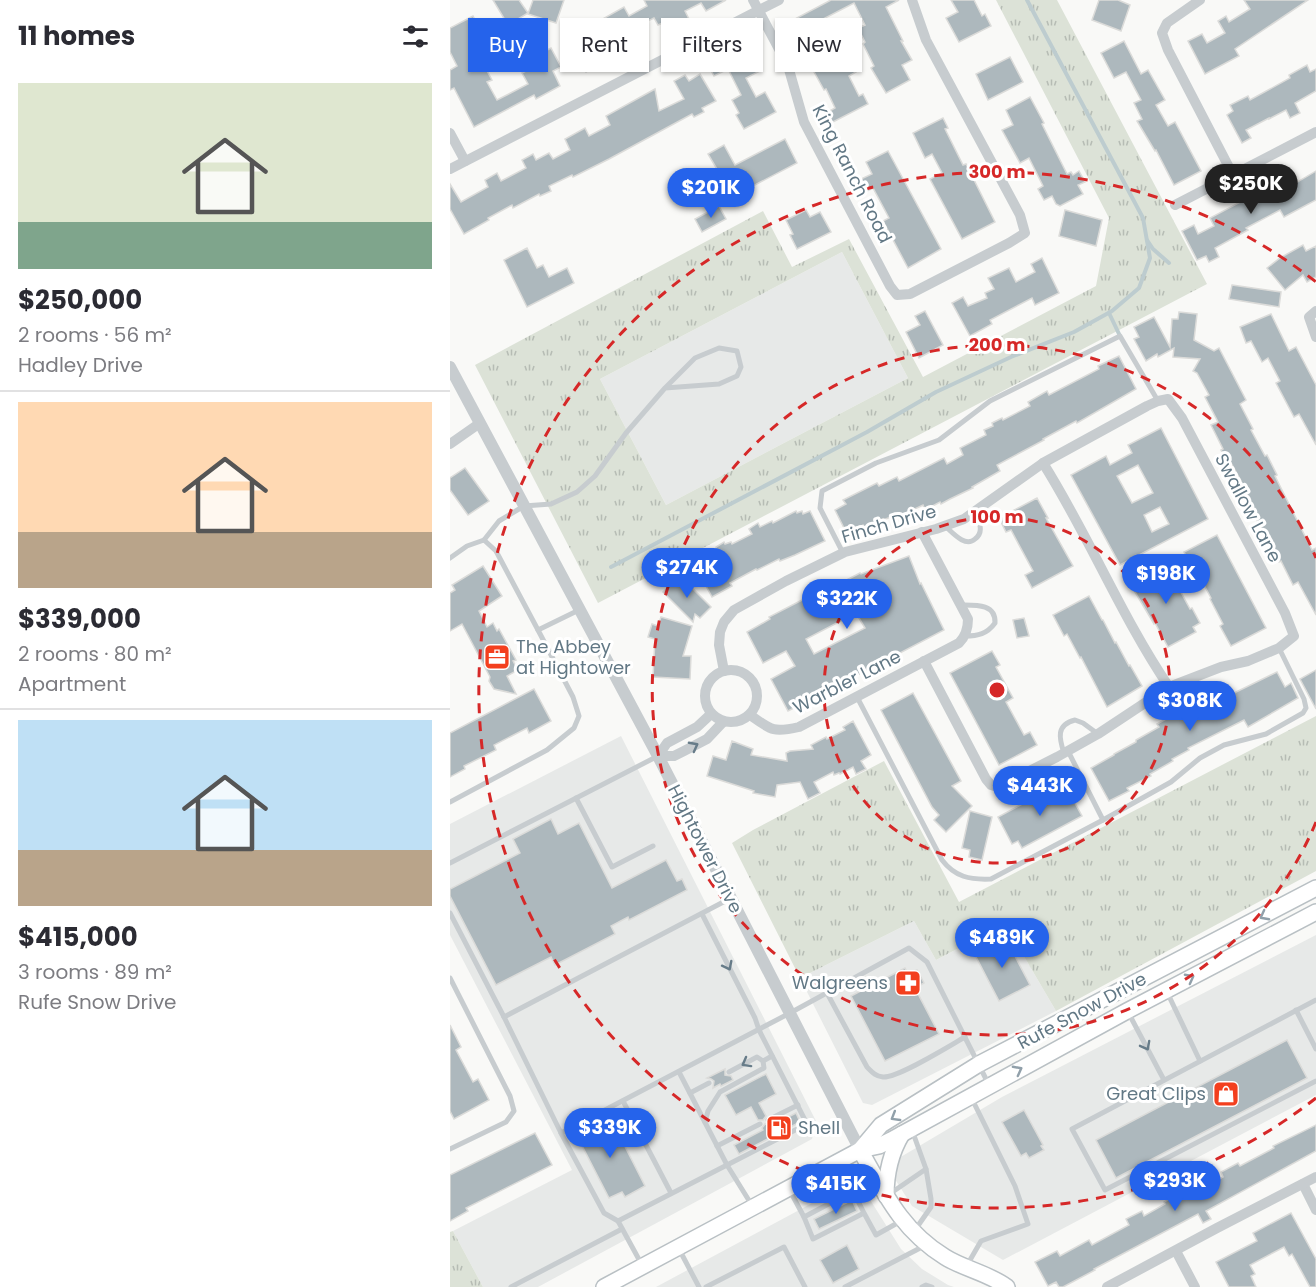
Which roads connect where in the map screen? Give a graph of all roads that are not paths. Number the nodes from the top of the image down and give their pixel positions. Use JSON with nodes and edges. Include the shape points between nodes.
{"nodes":[{"id":1,"x":753,"y":0,"type":"edge"},
{"id":2,"x":779,"y":0,"type":"edge"},
{"id":3,"x":912,"y":0,"type":"edge"},
{"id":4,"x":1200,"y":0,"type":"edge"},
{"id":5,"x":759,"y":10,"type":"junction"},
{"id":6,"x":1316,"y":132,"type":"edge"},
{"id":7,"x":450,"y":133,"type":"edge"},
{"id":8,"x":465,"y":162,"type":"junction"},
{"id":9,"x":450,"y":169,"type":"edge"},
{"id":10,"x":1233,"y":175,"type":"junction"},
{"id":11,"x":1175,"y":205,"type":"dead end"},
{"id":12,"x":1313,"y":314,"type":"edge"},
{"id":13,"x":1316,"y":337,"type":"edge"},
{"id":14,"x":450,"y":367,"type":"edge"},
{"id":15,"x":665,"y":388,"type":"junction"},
{"id":16,"x":1163,"y":400,"type":"junction"},
{"id":17,"x":480,"y":423,"type":"junction"},
{"id":18,"x":450,"y":444,"type":"edge"},
{"id":19,"x":1043,"y":463,"type":"junction"},
{"id":20,"x":524,"y":506,"type":"junction"},
{"id":21,"x":977,"y":510,"type":"junction"},
{"id":22,"x":945,"y":526,"type":"junction"},
{"id":23,"x":922,"y":532,"type":"junction"},
{"id":24,"x":484,"y":540,"type":"junction"},
{"id":25,"x":844,"y":553,"type":"junction"},
{"id":26,"x":450,"y":558,"type":"edge"},
{"id":27,"x":961,"y":605,"type":"junction"},
{"id":28,"x":579,"y":609,"type":"junction"},
{"id":29,"x":538,"y":630,"type":"junction"},
{"id":30,"x":962,"y":640,"type":"junction"},
{"id":31,"x":1279,"y":648,"type":"junction"},
{"id":32,"x":924,"y":661,"type":"junction"},
{"id":33,"x":724,"y":671,"type":"junction"},
{"id":34,"x":1169,"y":687,"type":"junction"},
{"id":35,"x":857,"y":697,"type":"junction"},
{"id":36,"x":711,"y":714,"type":"junction"},
{"id":37,"x":750,"y":715,"type":"junction"},
{"id":38,"x":723,"y":722,"type":"junction"},
{"id":39,"x":1098,"y":734,"type":"junction"},
{"id":40,"x":1066,"y":752,"type":"junction"},
{"id":41,"x":658,"y":756,"type":"junction"},
{"id":42,"x":576,"y":798,"type":"junction"},
{"id":43,"x":450,"y":802,"type":"edge"},
{"id":44,"x":1103,"y":820,"type":"junction"},
{"id":45,"x":653,"y":846,"type":"dead end"},
{"id":46,"x":450,"y":863,"type":"edge"},
{"id":47,"x":1316,"y":888,"type":"edge"},
{"id":48,"x":730,"y":898,"type":"junction"},
{"id":49,"x":1316,"y":912,"type":"edge"},
{"id":50,"x":450,"y":913,"type":"edge"},
{"id":51,"x":702,"y":914,"type":"junction"},
{"id":52,"x":450,"y":978,"type":"edge"},
{"id":53,"x":1166,"y":990,"type":"junction"},
{"id":54,"x":827,"y":993,"type":"junction"},
{"id":55,"x":1316,"y":1000,"type":"edge"},
{"id":56,"x":1127,"y":1011,"type":"junction"},
{"id":57,"x":1296,"y":1011,"type":"junction"},
{"id":58,"x":790,"y":1013,"type":"junction"},
{"id":59,"x":504,"y":1017,"type":"junction"},
{"id":60,"x":759,"y":1030,"type":"junction"},
{"id":61,"x":965,"y":1037,"type":"junction"},
{"id":62,"x":1316,"y":1049,"type":"edge"},
{"id":63,"x":772,"y":1056,"type":"junction"},
{"id":64,"x":764,"y":1061,"type":"junction"},
{"id":65,"x":1200,"y":1061,"type":"junction"},
{"id":66,"x":978,"y":1064,"type":"junction"},
{"id":67,"x":679,"y":1071,"type":"junction"},
{"id":68,"x":729,"y":1072,"type":"dead end"},
{"id":69,"x":1164,"y":1080,"type":"junction"},
{"id":70,"x":1316,"y":1081,"type":"edge"},
{"id":71,"x":709,"y":1083,"type":"dead end"},
{"id":72,"x":990,"y":1086,"type":"junction"},
{"id":73,"x":690,"y":1093,"type":"junction"},
{"id":74,"x":970,"y":1096,"type":"junction"},
{"id":75,"x":623,"y":1101,"type":"junction"},
{"id":76,"x":798,"y":1105,"type":"junction"},
{"id":77,"x":772,"y":1120,"type":"dead end"},
{"id":78,"x":705,"y":1122,"type":"junction"},
{"id":79,"x":761,"y":1126,"type":"dead end"},
{"id":80,"x":907,"y":1131,"type":"junction"},
{"id":81,"x":561,"y":1133,"type":"junction"},
{"id":82,"x":717,"y":1146,"type":"junction"},
{"id":83,"x":450,"y":1149,"type":"edge"},
{"id":84,"x":860,"y":1150,"type":"junction"},
{"id":85,"x":727,"y":1165,"type":"junction"},
{"id":86,"x":926,"y":1169,"type":"junction"},
{"id":87,"x":1316,"y":1177,"type":"edge"},
{"id":88,"x":1303,"y":1184,"type":"junction"},
{"id":89,"x":789,"y":1188,"type":"junction"},
{"id":90,"x":671,"y":1194,"type":"junction"},
{"id":91,"x":886,"y":1196,"type":"junction"},
{"id":92,"x":754,"y":1208,"type":"junction"},
{"id":93,"x":1316,"y":1210,"type":"edge"},
{"id":94,"x":864,"y":1213,"type":"junction"},
{"id":95,"x":804,"y":1217,"type":"junction"},
{"id":96,"x":902,"y":1220,"type":"junction"},
{"id":97,"x":618,"y":1221,"type":"junction"},
{"id":98,"x":622,"y":1229,"type":"junction"},
{"id":99,"x":914,"y":1231,"type":"junction"},
{"id":100,"x":928,"y":1244,"type":"junction"},
{"id":101,"x":678,"y":1248,"type":"junction"},
{"id":102,"x":1176,"y":1251,"type":"junction"},
{"id":103,"x":642,"y":1267,"type":"junction"},
{"id":104,"x":966,"y":1267,"type":"junction"},
{"id":105,"x":858,"y":1280,"type":"junction"},
{"id":106,"x":609,"y":1286,"type":"edge"},
{"id":107,"x":1004,"y":1286,"type":"edge"},
{"id":108,"x":511,"y":1287,"type":"edge"},
{"id":109,"x":699,"y":1287,"type":"edge"},
{"id":110,"x":706,"y":1287,"type":"edge"},
{"id":111,"x":804,"y":1287,"type":"edge"},
{"id":112,"x":845,"y":1287,"type":"edge"},
{"id":113,"x":862,"y":1287,"type":"edge"},
{"id":114,"x":921,"y":1287,"type":"edge"},
{"id":115,"x":932,"y":1287,"type":"edge"},
{"id":116,"x":1107,"y":1287,"type":"edge"},
{"id":117,"x":1195,"y":1287,"type":"edge"}],
"edges":[{"from":1,"to":5,"type":"street","name":"King Ranch Road"},
{"from":2,"to":5,"type":"street"},
{"from":3,"to":5,"type":"street","name":"King Ranch Road","via":[[926,40],[1020,215],[1025,233],[910,294],[897,295],[804,122],[788,66]]},
{"from":4,"to":10,"type":"street","via":[[1167,23],[1162,33]]},
{"from":5,"to":8,"type":"street"},
{"from":6,"to":10,"type":"street"},
{"from":7,"to":8,"type":"street"},
{"from":8,"to":9,"type":"street"},
{"from":10,"to":11,"type":"street"},
{"from":12,"to":13,"type":"street"},
{"from":14,"to":17,"type":"street","name":"Hightower Drive"},
{"from":15,"to":15,"type":"lane","via":[[695,358],[719,348],[737,351],[741,367],[737,376],[719,384]]},
{"from":15,"to":20,"type":"lane","via":[[595,476],[577,492],[551,504]]},
{"from":16,"to":19,"type":"street","name":"Finch Drive"},
{"from":16,"to":25,"type":"lane","via":[[1120,336],[990,402],[939,440],[876,463],[822,491],[820,508]]},
{"from":16,"to":31,"type":"street","name":"Swallow Lane","via":[[1182,418],[1286,613],[1294,636]]},
{"from":17,"to":18,"type":"street"},
{"from":17,"to":20,"type":"street","name":"Hightower Drive"},
{"from":19,"to":21,"type":"street","name":"Finch Drive"},
{"from":19,"to":34,"type":"street"},
{"from":20,"to":24,"type":"lane","via":[[498,521]]},
{"from":20,"to":28,"type":"street","name":"Hightower Drive"},
{"from":21,"to":22,"type":"street","name":"Finch Drive"},
{"from":21,"to":22,"type":"lane","via":[[981,526],[973,541],[957,537]]},
{"from":22,"to":23,"type":"street","name":"Finch Drive"},
{"from":23,"to":25,"type":"street","name":"Finch Drive"},
{"from":23,"to":27,"type":"street"},
{"from":24,"to":26,"type":"lane"},
{"from":24,"to":29,"type":"lane","via":[[496,551]]},
{"from":25,"to":33,"type":"street","name":"Finch Drive","via":[[734,610],[720,632]]},
{"from":27,"to":30,"type":"street","via":[[968,619]]},
{"from":27,"to":30,"type":"lane","via":[[986,607],[995,618],[985,633]]},
{"from":28,"to":29,"type":"lane"},
{"from":28,"to":41,"type":"street","name":"Hightower Drive"},
{"from":29,"to":43,"type":"lane","via":[[573,697],[579,716],[574,728],[547,750]]},
{"from":30,"to":32,"type":"street","name":"Warbler Lane"},
{"from":31,"to":34,"type":"street"},
{"from":31,"to":44,"type":"lane","via":[[1305,699],[1303,713],[1266,734],[1224,745],[1200,758],[1171,782]]},
{"from":32,"to":35,"type":"street","name":"Warbler Lane"},
{"from":32,"to":40,"type":"street","via":[[991,785],[998,787]]},
{"from":33,"to":36,"type":"street","via":[[715,675],[705,690],[704,699]]},
{"from":33,"to":37,"type":"street","via":[[743,673],[756,687],[756,707]]},
{"from":34,"to":39,"type":"street"},
{"from":35,"to":37,"type":"street","name":"Warbler Lane","via":[[799,727],[781,731],[768,728]]},
{"from":35,"to":44,"type":"lane","via":[[950,870],[979,880],[991,879]]},
{"from":36,"to":38,"type":"street"},
{"from":36,"to":41,"type":"street","via":[[697,727],[667,743]]},
{"from":37,"to":38,"type":"street","via":[[742,721]]},
{"from":41,"to":38,"type":"street","one_way":true,"via":[[674,756],[707,739]]},
{"from":39,"to":40,"type":"street"},
{"from":39,"to":40,"type":"lane","via":[[1083,723],[1069,721],[1060,736]]},
{"from":40,"to":44,"type":"lane"},
{"from":41,"to":42,"type":"lane"},
{"from":41,"to":48,"type":"street","name":"Hightower Drive"},
{"from":42,"to":45,"type":"lane","via":[[612,867]]},
{"from":42,"to":46,"type":"lane"},
{"from":47,"to":66,"type":"main road","name":"Rufe Snow Drive","one_way":true},
{"from":48,"to":51,"type":"lane"},
{"from":48,"to":58,"type":"street","name":"Hightower Drive"},
{"from":53,"to":49,"type":"main road","name":"Rufe Snow Drive","one_way":true},
{"from":50,"to":59,"type":"lane"},
{"from":51,"to":59,"type":"lane"},
{"from":51,"to":60,"type":"lane","one_way":true},
{"from":52,"to":83,"type":"lane","via":[[510,1096],[513,1111],[506,1122]]},
{"from":53,"to":56,"type":"main road","name":"Rufe Snow Drive"},
{"from":53,"to":65,"type":"lane"},
{"from":54,"to":58,"type":"lane"},
{"from":54,"to":61,"type":"lane","via":[[867,1067],[881,1077],[904,1070]]},
{"from":54,"to":61,"type":"lane","via":[[909,948],[927,962]]},
{"from":55,"to":57,"type":"lane"},
{"from":56,"to":69,"type":"lane","one_way":true},
{"from":72,"to":56,"type":"main road","name":"Rufe Snow Drive","one_way":true},
{"from":57,"to":62,"type":"lane"},
{"from":57,"to":65,"type":"lane"},
{"from":58,"to":60,"type":"lane"},
{"from":58,"to":84,"type":"street","name":"Hightower Drive"},
{"from":59,"to":81,"type":"lane"},
{"from":60,"to":63,"type":"lane"},
{"from":60,"to":67,"type":"lane"},
{"from":61,"to":66,"type":"lane"},
{"from":63,"to":64,"type":"lane"},
{"from":63,"to":76,"type":"lane"},
{"from":64,"to":68,"type":"lane","one_way":true,"via":[[757,1057]]},
{"from":64,"to":78,"type":"lane","via":[[764,1068],[720,1092]]},
{"from":65,"to":69,"type":"lane"},
{"from":66,"to":72,"type":"lane"},
{"from":66,"to":84,"type":"main road","name":"Rufe Snow Drive","one_way":true,"via":[[881,1125]]},
{"from":67,"to":73,"type":"lane"},
{"from":67,"to":75,"type":"lane"},
{"from":69,"to":70,"type":"lane","via":[[1072,1129],[1105,1190]]},
{"from":71,"to":73,"type":"lane"},
{"from":72,"to":74,"type":"main road","name":"Rufe Snow Drive"},
{"from":73,"to":78,"type":"lane"},
{"from":74,"to":80,"type":"main road","name":"Rufe Snow Drive"},
{"from":74,"to":104,"type":"lane","via":[[1028,1224],[981,1241]]},
{"from":75,"to":81,"type":"lane"},
{"from":75,"to":90,"type":"lane"},
{"from":76,"to":77,"type":"lane"},
{"from":76,"to":85,"type":"lane","via":[[807,1124]]},
{"from":78,"to":82,"type":"lane"},
{"from":79,"to":82,"type":"lane"},
{"from":80,"to":84,"type":"main road","name":"Rufe Snow Drive","via":[[879,1146]]},
{"from":80,"to":86,"type":"lane"},
{"from":80,"to":91,"type":"main road","via":[[896,1144],[886,1176]]},
{"from":81,"to":97,"type":"lane","via":[[604,1213]]},
{"from":82,"to":85,"type":"lane"},
{"from":84,"to":89,"type":"main road","name":"Rufe Snow Drive"},
{"from":84,"to":91,"type":"main road","name":"Hightower Drive"},
{"from":85,"to":90,"type":"lane"},
{"from":85,"to":92,"type":"lane"},
{"from":86,"to":91,"type":"lane"},
{"from":86,"to":99,"type":"lane","via":[[931,1208]]},
{"from":87,"to":88,"type":"street"},
{"from":88,"to":93,"type":"street"},
{"from":88,"to":102,"type":"street"},
{"from":89,"to":92,"type":"main road","name":"Rufe Snow Drive"},
{"from":89,"to":95,"type":"lane"},
{"from":90,"to":97,"type":"lane"},
{"from":91,"to":96,"type":"main road","name":"Hightower Drive"},
{"from":92,"to":101,"type":"main road","name":"Rufe Snow Drive"},
{"from":94,"to":95,"type":"lane","via":[[853,1191]]},
{"from":94,"to":95,"type":"lane","via":[[813,1239]]},
{"from":94,"to":96,"type":"lane","via":[[876,1235]]},
{"from":96,"to":99,"type":"main road","name":"Hightower Drive"},
{"from":97,"to":98,"type":"lane"},
{"from":98,"to":103,"type":"lane"},
{"from":98,"to":108,"type":"lane"},
{"from":99,"to":100,"type":"main road","name":"Hightower Drive"},
{"from":100,"to":104,"type":"main road","name":"Hightower Drive"},
{"from":100,"to":105,"type":"lane"},
{"from":101,"to":103,"type":"main road","name":"Rufe Snow Drive"},
{"from":101,"to":109,"type":"lane"},
{"from":102,"to":116,"type":"street"},
{"from":102,"to":117,"type":"street"},
{"from":103,"to":106,"type":"main road","name":"Rufe Snow Drive"},
{"from":104,"to":107,"type":"main road","name":"Hightower Drive"},
{"from":105,"to":112,"type":"lane"},
{"from":105,"to":113,"type":"lane"},
{"from":110,"to":111,"type":"lane","via":[[784,1247]]},
{"from":114,"to":115,"type":"lane"}]}
